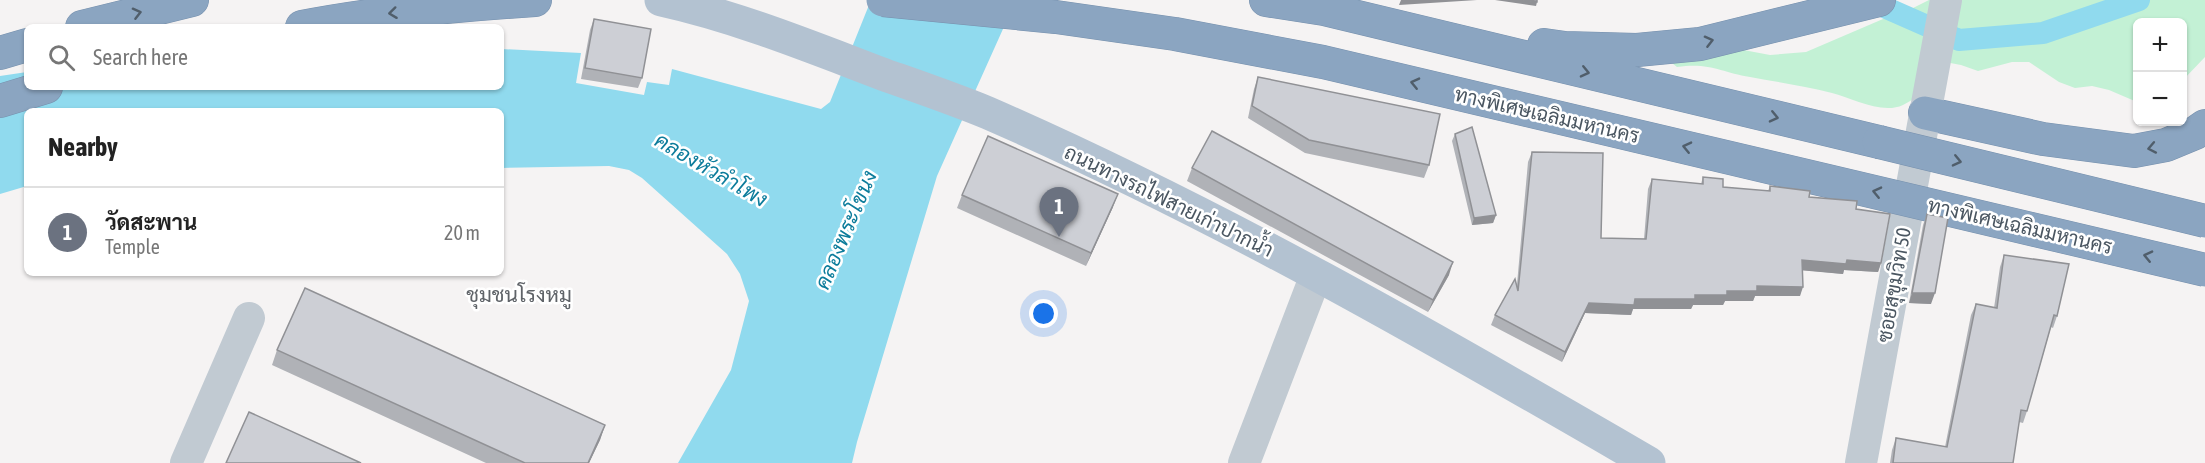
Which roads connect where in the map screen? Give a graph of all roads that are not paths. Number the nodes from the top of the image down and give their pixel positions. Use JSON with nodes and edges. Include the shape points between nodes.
{"nodes":[{"id":1,"x":192,"y":0,"type":"edge"},
{"id":2,"x":535,"y":0,"type":"edge"},
{"id":3,"x":661,"y":0,"type":"edge"},
{"id":4,"x":883,"y":0,"type":"edge"},
{"id":5,"x":1266,"y":0,"type":"edge"},
{"id":6,"x":1822,"y":0,"type":"edge"},
{"id":7,"x":1879,"y":0,"type":"edge"},
{"id":8,"x":1946,"y":0,"type":"edge"},
{"id":9,"x":1324,"y":9,"type":"junction"},
{"id":10,"x":94,"y":24,"type":"edge"},
{"id":11,"x":317,"y":24,"type":"edge"},
{"id":12,"x":1761,"y":28,"type":"junction"},
{"id":13,"x":24,"y":46,"type":"edge"},
{"id":14,"x":0,"y":53,"type":"edge"},
{"id":15,"x":36,"y":90,"type":"edge"},
{"id":16,"x":0,"y":101,"type":"edge"},
{"id":17,"x":1925,"y":113,"type":"junction"},
{"id":18,"x":2205,"y":126,"type":"edge"},
{"id":19,"x":2205,"y":221,"type":"edge"},
{"id":20,"x":2205,"y":270,"type":"edge"},
{"id":21,"x":1316,"y":275,"type":"junction"},
{"id":22,"x":249,"y":318,"type":"dead end"},
{"id":23,"x":186,"y":463,"type":"edge"},
{"id":24,"x":1244,"y":463,"type":"edge"},
{"id":25,"x":1649,"y":463,"type":"edge"},
{"id":26,"x":1861,"y":463,"type":"edge"}],
"edges":[{"from":10,"to":1,"type":"highway","one_way":true},
{"from":2,"to":11,"type":"highway","one_way":true,"via":[[465,4]]},
{"from":3,"to":21,"type":"main road","name":"ถนนทางรถไฟสายเก่าปากน้ำ","via":[[745,23],[986,113],[1151,189]]},
{"from":20,"to":4,"type":"highway","name":"ทางพิเศษเฉลิมมหานคร","one_way":true,"bridge":true,"via":[[1323,62],[1067,18]]},
{"from":5,"to":9,"type":"highway"},
{"from":6,"to":12,"type":"highway"},
{"from":7,"to":12,"type":"highway"},
{"from":8,"to":17,"type":"street","name":"ซอยสุขุมวิท 50"},
{"from":9,"to":12,"type":"highway","one_way":true,"via":[[1565,48],[1647,50],[1700,44]]},
{"from":9,"to":19,"type":"highway","one_way":true,"bridge":true},
{"from":13,"to":14,"type":"highway"},
{"from":15,"to":16,"type":"highway"},
{"from":18,"to":17,"type":"highway","one_way":true,"via":[[2166,145],[2134,151],[2043,139]]},
{"from":17,"to":26,"type":"street","name":"ซอยสุขุมวิท 50"},
{"from":21,"to":24,"type":"street"},
{"from":21,"to":25,"type":"main road","name":"ถนนทางรถไฟสายเก่าปากน้ำ"},
{"from":22,"to":23,"type":"street"}]}
